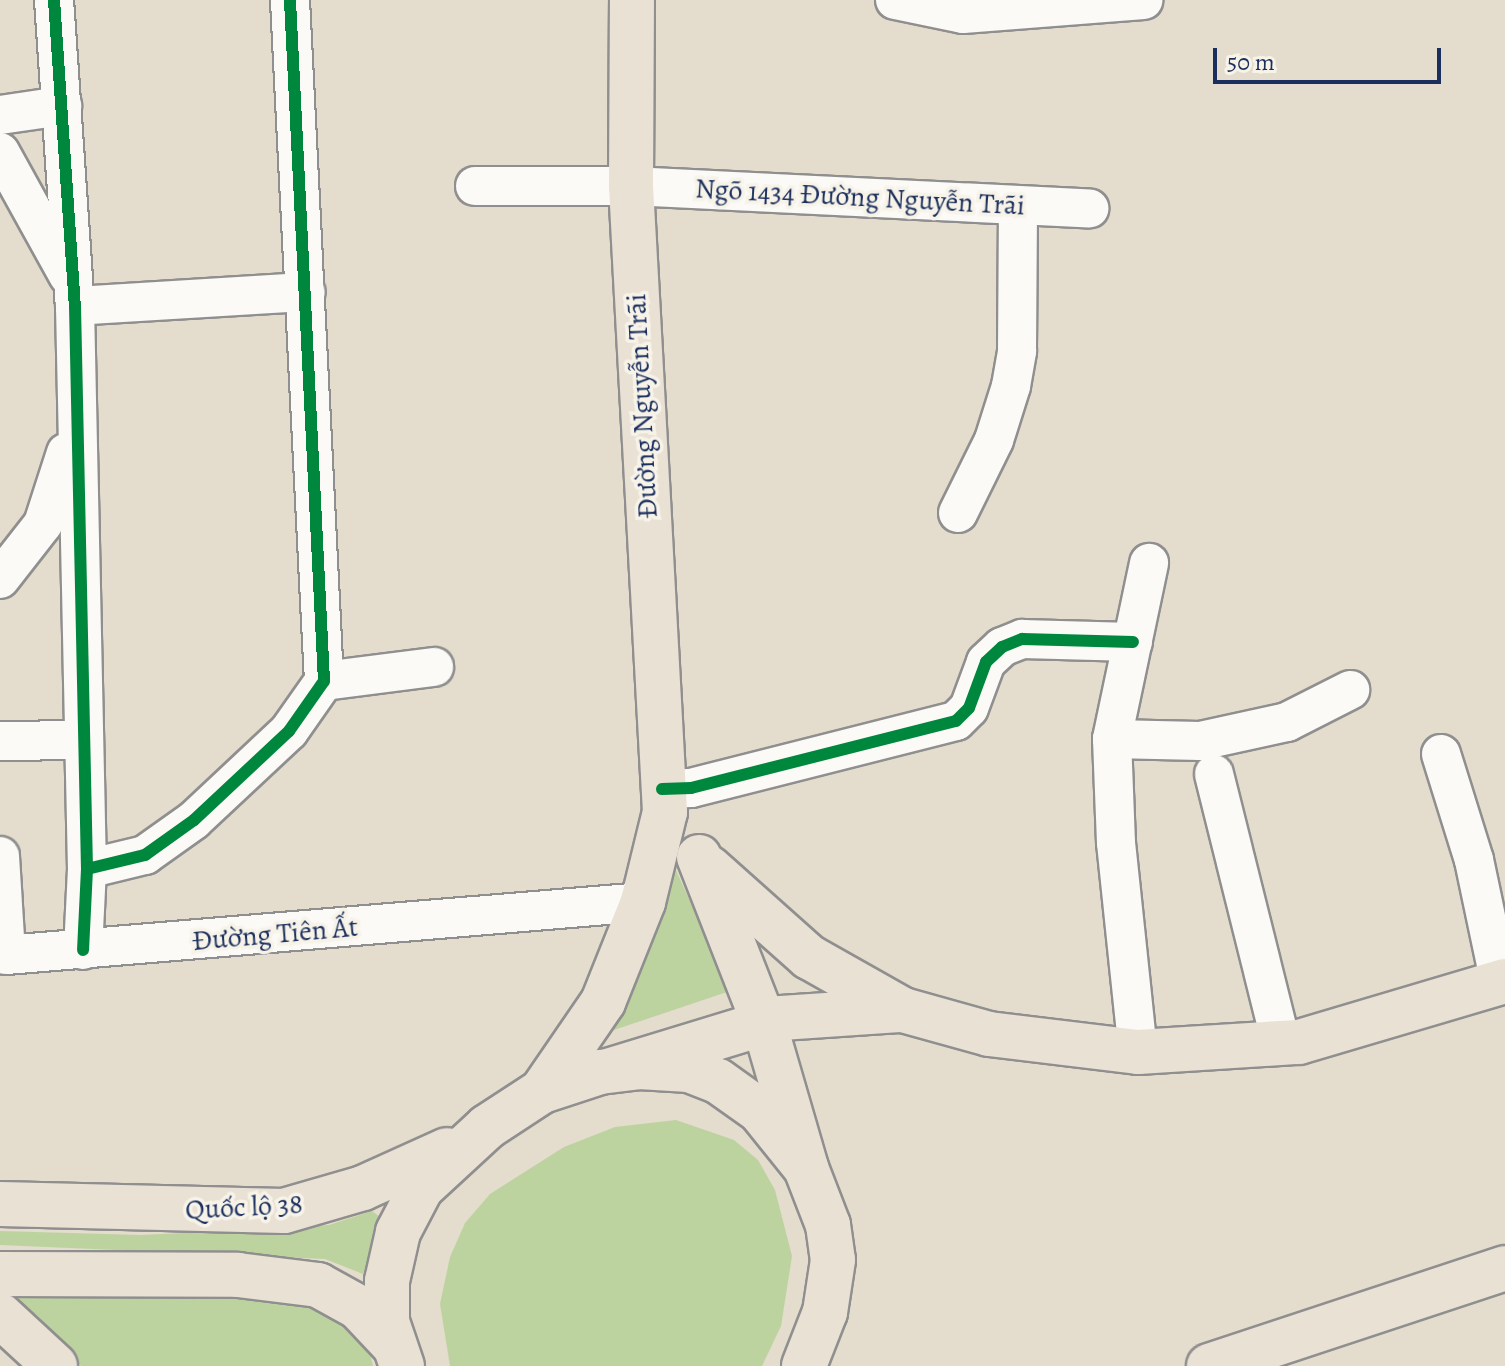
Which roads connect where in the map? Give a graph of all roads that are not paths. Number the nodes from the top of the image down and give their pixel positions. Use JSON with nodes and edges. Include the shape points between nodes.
{"nodes":[{"id":1,"x":54,"y":0,"type":"edge"},
{"id":2,"x":290,"y":0,"type":"edge"},
{"id":3,"x":632,"y":0,"type":"edge"},
{"id":4,"x":895,"y":0,"type":"edge"},
{"id":5,"x":1143,"y":0,"type":"edge"},
{"id":6,"x":965,"y":7,"type":"edge"},
{"id":7,"x":62,"y":106,"type":"junction"},
{"id":8,"x":0,"y":115,"type":"edge"},
{"id":9,"x":0,"y":152,"type":"edge"},
{"id":10,"x":475,"y":186,"type":"dead end"},
{"id":11,"x":631,"y":186,"type":"junction"},
{"id":12,"x":1018,"y":205,"type":"junction"},
{"id":13,"x":1089,"y":208,"type":"dead end"},
{"id":14,"x":306,"y":292,"type":"junction"},
{"id":15,"x":74,"y":295,"type":"junction"},
{"id":16,"x":75,"y":428,"type":"junction"},
{"id":17,"x":958,"y":513,"type":"dead end"},
{"id":18,"x":1149,"y":563,"type":"dead end"},
{"id":19,"x":0,"y":579,"type":"edge"},
{"id":20,"x":1133,"y":642,"type":"junction"},
{"id":21,"x":434,"y":667,"type":"dead end"},
{"id":22,"x":324,"y":681,"type":"junction"},
{"id":23,"x":1350,"y":690,"type":"dead end"},
{"id":24,"x":1112,"y":739,"type":"junction"},
{"id":25,"x":84,"y":740,"type":"junction"},
{"id":26,"x":0,"y":741,"type":"edge"},
{"id":27,"x":1441,"y":754,"type":"dead end"},
{"id":28,"x":1214,"y":774,"type":"dead end"},
{"id":29,"x":664,"y":801,"type":"junction"},
{"id":30,"x":0,"y":856,"type":"edge"},
{"id":31,"x":699,"y":857,"type":"junction"},
{"id":32,"x":87,"y":869,"type":"junction"},
{"id":33,"x":643,"y":902,"type":"junction"},
{"id":34,"x":83,"y":950,"type":"junction"},
{"id":35,"x":2,"y":962,"type":"edge"},
{"id":36,"x":1502,"y":982,"type":"edge"},
{"id":37,"x":903,"y":1010,"type":"junction"},
{"id":38,"x":764,"y":1023,"type":"junction"},
{"id":39,"x":1281,"y":1043,"type":"junction"},
{"id":40,"x":1138,"y":1052,"type":"junction"},
{"id":41,"x":611,"y":1070,"type":"junction"},
{"id":42,"x":542,"y":1091,"type":"junction"},
{"id":43,"x":474,"y":1137,"type":"junction"},
{"id":44,"x":806,"y":1168,"type":"junction"},
{"id":45,"x":0,"y":1204,"type":"edge"},
{"id":46,"x":1505,"y":1268,"type":"edge"},
{"id":47,"x":0,"y":1274,"type":"edge"},
{"id":48,"x":0,"y":1315,"type":"edge"},
{"id":49,"x":397,"y":1355,"type":"edge"},
{"id":50,"x":55,"y":1366,"type":"edge"},
{"id":51,"x":804,"y":1366,"type":"edge"},
{"id":52,"x":1209,"y":1366,"type":"edge"}],
"edges":[{"from":1,"to":7,"type":"street"},
{"from":2,"to":14,"type":"street"},
{"from":3,"to":11,"type":"main road","name":"Đường Nguyễn Trãi"},
{"from":4,"to":6,"type":"street"},
{"from":5,"to":6,"type":"street"},
{"from":7,"to":8,"type":"street"},
{"from":7,"to":15,"type":"street"},
{"from":9,"to":15,"type":"street"},
{"from":10,"to":11,"type":"street","name":"Ngõ 1434 Đường Nguyễn Trãi"},
{"from":11,"to":12,"type":"street","name":"Ngõ 1434 Đường Nguyễn Trãi"},
{"from":11,"to":29,"type":"main road","name":"Đường Nguyễn Trãi"},
{"from":12,"to":13,"type":"street","name":"Ngõ 1434 Đường Nguyễn Trãi"},
{"from":12,"to":17,"type":"street","via":[[1017,351],[1011,386],[994,440]]},
{"from":14,"to":15,"type":"street"},
{"from":14,"to":22,"type":"street"},
{"from":15,"to":16,"type":"street"},
{"from":16,"to":19,"type":"street","via":[[43,524]]},
{"from":16,"to":25,"type":"street"},
{"from":18,"to":20,"type":"street"},
{"from":20,"to":24,"type":"street"},
{"from":20,"to":29,"type":"street","via":[[1022,639],[1002,647],[986,662],[969,708],[956,721],[691,788]]},
{"from":21,"to":22,"type":"street"},
{"from":22,"to":32,"type":"street","via":[[289,731],[194,820],[145,855]]},
{"from":23,"to":24,"type":"street","via":[[1287,722],[1200,741]]},
{"from":24,"to":40,"type":"street","via":[[1116,843]]},
{"from":25,"to":26,"type":"street"},
{"from":25,"to":32,"type":"street"},
{"from":27,"to":36,"type":"street","via":[[1474,860]]},
{"from":28,"to":39,"type":"street"},
{"from":29,"to":31,"type":"main road"},
{"from":29,"to":33,"type":"main road","name":"Đường Nguyễn Trãi"},
{"from":30,"to":35,"type":"street","name":"Đường Tiên Ất"},
{"from":31,"to":37,"type":"main road","via":[[809,957]]},
{"from":31,"to":38,"type":"main road"},
{"from":32,"to":34,"type":"street"},
{"from":33,"to":34,"type":"street","name":"Đường Tiên Ất"},
{"from":33,"to":42,"type":"main road","name":"Đường Nguyễn Trãi","via":[[603,1002]]},
{"from":34,"to":35,"type":"street","name":"Đường Tiên Ất"},
{"from":36,"to":39,"type":"main road","via":[[1390,1019]]},
{"from":37,"to":38,"type":"main road"},
{"from":37,"to":40,"type":"main road","via":[[989,1034]]},
{"from":38,"to":41,"type":"main road"},
{"from":38,"to":44,"type":"main road"},
{"from":39,"to":40,"type":"main road"},
{"from":41,"to":42,"type":"main road"},
{"from":41,"to":44,"type":"main road","via":[[669,1067],[718,1081],[760,1111]]},
{"from":42,"to":43,"type":"main road"},
{"from":43,"to":45,"type":"main road","name":"Quốc lộ 38","via":[[363,1188],[284,1211]]},
{"from":43,"to":49,"type":"main road","via":[[431,1176],[402,1221],[387,1281]]},
{"from":44,"to":51,"type":"main road","via":[[828,1225],[833,1260],[825,1312]]},
{"from":46,"to":52,"type":"main road"},
{"from":47,"to":49,"type":"main road","via":[[238,1275],[318,1285],[358,1307]]},
{"from":48,"to":50,"type":"main road"}]}
